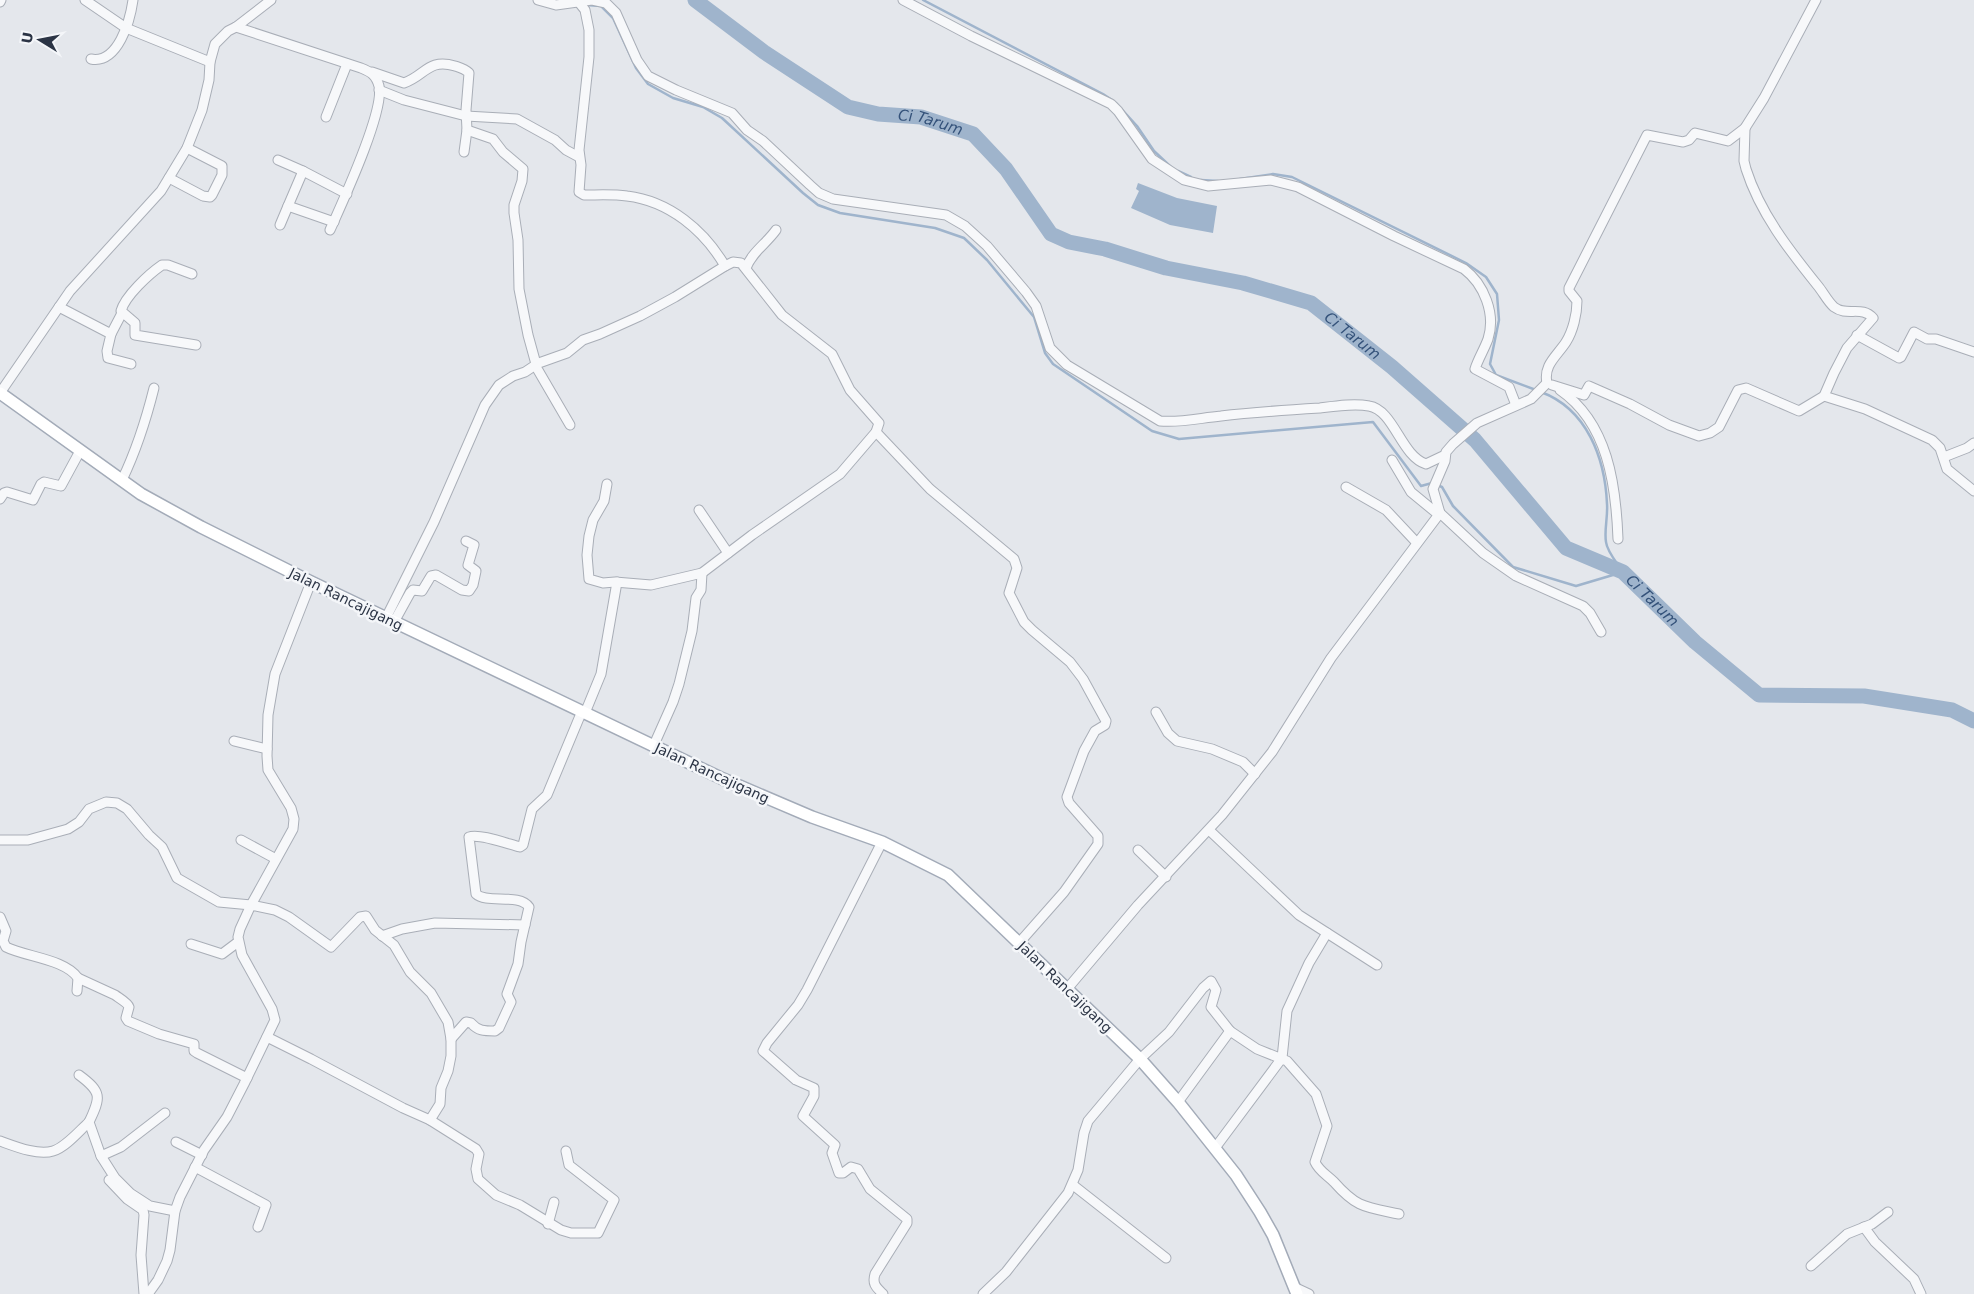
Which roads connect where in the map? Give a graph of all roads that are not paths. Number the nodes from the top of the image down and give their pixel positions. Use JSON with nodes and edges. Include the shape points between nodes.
{"nodes":[{"id":1,"x":85,"y":0,"type":"edge"},
{"id":2,"x":133,"y":0,"type":"edge"},
{"id":3,"x":271,"y":0,"type":"edge"},
{"id":4,"x":538,"y":0,"type":"edge"},
{"id":5,"x":903,"y":0,"type":"edge"},
{"id":6,"x":1816,"y":0,"type":"edge"},
{"id":7,"x":581,"y":2,"type":"edge"},
{"id":8,"x":236,"y":27,"type":"junction"},
{"id":9,"x":126,"y":28,"type":"junction"},
{"id":10,"x":91,"y":59,"type":"dead end"},
{"id":11,"x":210,"y":62,"type":"junction"},
{"id":12,"x":347,"y":64,"type":"junction"},
{"id":13,"x":372,"y":72,"type":"junction"},
{"id":14,"x":379,"y":90,"type":"junction"},
{"id":15,"x":466,"y":116,"type":"junction"},
{"id":16,"x":326,"y":117,"type":"dead end"},
{"id":17,"x":1745,"y":128,"type":"junction"},
{"id":18,"x":467,"y":130,"type":"junction"},
{"id":19,"x":186,"y":148,"type":"junction"},
{"id":20,"x":464,"y":152,"type":"dead end"},
{"id":21,"x":579,"y":157,"type":"junction"},
{"id":22,"x":278,"y":160,"type":"dead end"},
{"id":23,"x":303,"y":171,"type":"junction"},
{"id":24,"x":169,"y":178,"type":"junction"},
{"id":25,"x":348,"y":194,"type":"junction"},
{"id":26,"x":288,"y":206,"type":"junction"},
{"id":27,"x":280,"y":225,"type":"dead end"},
{"id":28,"x":776,"y":230,"type":"dead end"},
{"id":29,"x":725,"y":266,"type":"junction"},
{"id":30,"x":746,"y":268,"type":"junction"},
{"id":31,"x":192,"y":274,"type":"dead end"},
{"id":32,"x":59,"y":307,"type":"junction"},
{"id":33,"x":122,"y":313,"type":"junction"},
{"id":34,"x":111,"y":334,"type":"junction"},
{"id":35,"x":1857,"y":335,"type":"junction"},
{"id":36,"x":196,"y":345,"type":"dead end"},
{"id":37,"x":1974,"y":352,"type":"edge"},
{"id":38,"x":131,"y":364,"type":"dead end"},
{"id":39,"x":535,"y":364,"type":"junction"},
{"id":40,"x":1548,"y":384,"type":"junction"},
{"id":41,"x":154,"y":388,"type":"dead end"},
{"id":42,"x":0,"y":393,"type":"edge"},
{"id":43,"x":1824,"y":396,"type":"junction"},
{"id":44,"x":1516,"y":405,"type":"junction"},
{"id":45,"x":570,"y":426,"type":"dead end"},
{"id":46,"x":876,"y":432,"type":"junction"},
{"id":47,"x":1974,"y":442,"type":"edge"},
{"id":48,"x":80,"y":450,"type":"junction"},
{"id":49,"x":1445,"y":455,"type":"junction"},
{"id":50,"x":1944,"y":457,"type":"junction"},
{"id":51,"x":1392,"y":460,"type":"dead end"},
{"id":52,"x":122,"y":480,"type":"junction"},
{"id":53,"x":608,"y":484,"type":"dead end"},
{"id":54,"x":1346,"y":487,"type":"dead end"},
{"id":55,"x":1974,"y":491,"type":"edge"},
{"id":56,"x":0,"y":499,"type":"edge"},
{"id":57,"x":699,"y":510,"type":"dead end"},
{"id":58,"x":1439,"y":514,"type":"junction"},
{"id":59,"x":1618,"y":538,"type":"dead end"},
{"id":60,"x":466,"y":541,"type":"dead end"},
{"id":61,"x":1417,"y":543,"type":"junction"},
{"id":62,"x":728,"y":553,"type":"junction"},
{"id":63,"x":702,"y":573,"type":"junction"},
{"id":64,"x":311,"y":582,"type":"junction"},
{"id":65,"x":617,"y":582,"type":"junction"},
{"id":66,"x":390,"y":620,"type":"junction"},
{"id":67,"x":1602,"y":632,"type":"dead end"},
{"id":68,"x":583,"y":712,"type":"junction"},
{"id":69,"x":1156,"y":712,"type":"dead end"},
{"id":70,"x":234,"y":741,"type":"dead end"},
{"id":71,"x":653,"y":747,"type":"junction"},
{"id":72,"x":267,"y":749,"type":"junction"},
{"id":73,"x":1255,"y":774,"type":"junction"},
{"id":74,"x":1209,"y":830,"type":"junction"},
{"id":75,"x":0,"y":840,"type":"edge"},
{"id":76,"x":242,"y":840,"type":"dead end"},
{"id":77,"x":882,"y":842,"type":"junction"},
{"id":78,"x":1138,"y":850,"type":"dead end"},
{"id":79,"x":276,"y":859,"type":"junction"},
{"id":80,"x":1166,"y":877,"type":"junction"},
{"id":81,"x":251,"y":905,"type":"junction"},
{"id":82,"x":0,"y":917,"type":"edge"},
{"id":83,"x":525,"y":926,"type":"junction"},
{"id":84,"x":1326,"y":933,"type":"junction"},
{"id":85,"x":382,"y":936,"type":"junction"},
{"id":86,"x":238,"y":942,"type":"junction"},
{"id":87,"x":191,"y":944,"type":"dead end"},
{"id":88,"x":1019,"y":944,"type":"junction"},
{"id":89,"x":1377,"y":964,"type":"dead end"},
{"id":90,"x":78,"y":978,"type":"junction"},
{"id":91,"x":1067,"y":989,"type":"junction"},
{"id":92,"x":77,"y":991,"type":"dead end"},
{"id":93,"x":1230,"y":1031,"type":"junction"},
{"id":94,"x":267,"y":1037,"type":"junction"},
{"id":95,"x":451,"y":1039,"type":"junction"},
{"id":96,"x":1282,"y":1058,"type":"junction"},
{"id":97,"x":1140,"y":1059,"type":"junction"},
{"id":98,"x":78,"y":1075,"type":"dead end"},
{"id":99,"x":247,"y":1078,"type":"junction"},
{"id":100,"x":1178,"y":1102,"type":"junction"},
{"id":101,"x":165,"y":1113,"type":"dead end"},
{"id":102,"x":430,"y":1120,"type":"junction"},
{"id":103,"x":89,"y":1122,"type":"junction"},
{"id":104,"x":0,"y":1141,"type":"edge"},
{"id":105,"x":176,"y":1142,"type":"dead end"},
{"id":106,"x":1215,"y":1148,"type":"junction"},
{"id":107,"x":566,"y":1151,"type":"dead end"},
{"id":108,"x":202,"y":1155,"type":"junction"},
{"id":109,"x":101,"y":1156,"type":"junction"},
{"id":110,"x":195,"y":1167,"type":"junction"},
{"id":111,"x":109,"y":1180,"type":"dead end"},
{"id":112,"x":1073,"y":1184,"type":"junction"},
{"id":113,"x":554,"y":1202,"type":"dead end"},
{"id":114,"x":175,"y":1211,"type":"junction"},
{"id":115,"x":1888,"y":1212,"type":"dead end"},
{"id":116,"x":1399,"y":1214,"type":"dead end"},
{"id":117,"x":548,"y":1224,"type":"junction"},
{"id":118,"x":258,"y":1227,"type":"dead end"},
{"id":119,"x":1864,"y":1227,"type":"junction"},
{"id":120,"x":1166,"y":1258,"type":"dead end"},
{"id":121,"x":1811,"y":1266,"type":"dead end"},
{"id":122,"x":1296,"y":1290,"type":"edge"},
{"id":123,"x":144,"y":1294,"type":"edge"},
{"id":124,"x":148,"y":1294,"type":"edge"},
{"id":125,"x":883,"y":1294,"type":"edge"},
{"id":126,"x":983,"y":1294,"type":"edge"},
{"id":127,"x":1309,"y":1294,"type":"edge"},
{"id":128,"x":1921,"y":1294,"type":"edge"}],
"edges":[{"from":1,"to":9,"type":"street"},
{"from":2,"to":9,"type":"street"},
{"from":3,"to":8,"type":"street"},
{"from":4,"to":7,"type":"street","via":[[556,5]]},
{"from":5,"to":44,"type":"street","via":[[1111,104],[1152,159],[1184,180],[1208,186],[1271,180],[1288,183],[1464,269],[1481,288],[1489,310],[1489,334],[1477,365],[1511,388]]},
{"from":6,"to":17,"type":"street"},
{"from":7,"to":21,"type":"street","via":[[589,30],[589,57]]},
{"from":7,"to":49,"type":"street","via":[[602,2],[611,7],[648,76],[732,113],[819,193],[833,199],[946,215],[965,226],[987,246],[1036,306],[1050,348],[1067,365],[1160,421],[1348,405],[1371,406],[1386,416],[1418,461],[1426,464]]},
{"from":8,"to":11,"type":"street","via":[[215,44]]},
{"from":8,"to":12,"type":"street"},
{"from":9,"to":10,"type":"street","via":[[108,56]]},
{"from":9,"to":11,"type":"street"},
{"from":11,"to":19,"type":"street","via":[[202,110]]},
{"from":12,"to":13,"type":"street"},
{"from":12,"to":16,"type":"street"},
{"from":13,"to":14,"type":"street"},
{"from":13,"to":15,"type":"street","via":[[404,83],[438,64],[464,69],[470,77]]},
{"from":14,"to":15,"type":"street"},
{"from":14,"to":25,"type":"street","via":[[375,116]]},
{"from":15,"to":18,"type":"street"},
{"from":15,"to":21,"type":"street","via":[[517,119]]},
{"from":17,"to":35,"type":"street","via":[[1744,161],[1763,211],[1833,306],[1844,312],[1862,311],[1873,318]]},
{"from":17,"to":40,"type":"street","via":[[1728,141],[1700,133],[1682,142],[1647,135],[1569,288],[1577,301],[1575,318],[1566,342],[1546,370]]},
{"from":18,"to":20,"type":"street"},
{"from":18,"to":39,"type":"street","via":[[493,139],[523,169],[514,213],[519,289]]},
{"from":19,"to":24,"type":"street"},
{"from":19,"to":24,"type":"street","via":[[222,166],[222,175],[212,194],[203,196]]},
{"from":21,"to":29,"type":"street","via":[[580,193],[627,196],[661,206],[701,232]]},
{"from":22,"to":23,"type":"street"},
{"from":23,"to":25,"type":"street"},
{"from":23,"to":26,"type":"street"},
{"from":24,"to":32,"type":"street"},
{"from":25,"to":26,"type":"street","via":[[332,226]]},
{"from":26,"to":27,"type":"street"},
{"from":28,"to":30,"type":"street","via":[[753,253]]},
{"from":29,"to":30,"type":"street","via":[[739,262]]},
{"from":29,"to":39,"type":"street","via":[[647,312],[583,340],[566,353]]},
{"from":30,"to":46,"type":"street","via":[[782,315],[832,354],[850,390],[879,423]]},
{"from":31,"to":33,"type":"street","via":[[162,265],[139,285]]},
{"from":32,"to":34,"type":"street"},
{"from":32,"to":42,"type":"street"},
{"from":33,"to":34,"type":"street"},
{"from":33,"to":36,"type":"street","via":[[135,323],[135,335]]},
{"from":34,"to":38,"type":"street","via":[[108,358]]},
{"from":35,"to":37,"type":"street","via":[[1899,358],[1914,332],[1927,339]]},
{"from":35,"to":43,"type":"street","via":[[1847,348]]},
{"from":39,"to":45,"type":"street"},
{"from":39,"to":66,"type":"street","via":[[500,385],[485,405]]},
{"from":40,"to":43,"type":"street","via":[[1584,395],[1589,386],[1699,436],[1719,427],[1742,388],[1799,412]]},
{"from":40,"to":44,"type":"street","via":[[1533,398]]},
{"from":40,"to":59,"type":"street","via":[[1573,402],[1596,431],[1607,456],[1617,501]]},
{"from":41,"to":52,"type":"street"},
{"from":42,"to":48,"type":"main road","name":"Jalan Rancajigang"},
{"from":43,"to":50,"type":"street","via":[[1865,409],[1932,440]]},
{"from":44,"to":49,"type":"street","via":[[1477,423],[1452,444]]},
{"from":46,"to":62,"type":"street","via":[[840,474]]},
{"from":46,"to":88,"type":"street","via":[[930,488],[1014,559],[1017,568],[1009,593],[1024,622],[1070,662],[1088,686],[1106,721],[1106,725],[1093,734],[1084,751],[1067,797],[1098,836],[1098,844],[1064,892]]},
{"from":47,"to":50,"type":"street"},
{"from":48,"to":52,"type":"main road","name":"Jalan Rancajigang"},
{"from":48,"to":56,"type":"street","via":[[61,486],[44,482],[33,500],[7,492]]},
{"from":49,"to":58,"type":"street","via":[[1433,489]]},
{"from":50,"to":55,"type":"street","via":[[1947,469]]},
{"from":51,"to":58,"type":"street","via":[[1411,492]]},
{"from":52,"to":64,"type":"main road","name":"Jalan Rancajigang","via":[[201,527]]},
{"from":53,"to":65,"type":"street","via":[[589,536],[588,573],[591,581]]},
{"from":54,"to":61,"type":"street","via":[[1386,510]]},
{"from":57,"to":62,"type":"street"},
{"from":58,"to":61,"type":"street"},
{"from":58,"to":67,"type":"street","via":[[1483,553],[1516,576],[1578,602]]},
{"from":60,"to":66,"type":"street","via":[[474,545],[468,564],[476,571],[469,591],[436,575],[431,576],[422,591],[410,593]]},
{"from":61,"to":73,"type":"street","via":[[1331,658]]},
{"from":62,"to":63,"type":"street"},
{"from":63,"to":65,"type":"street","via":[[651,585]]},
{"from":63,"to":71,"type":"street","via":[[679,684]]},
{"from":64,"to":66,"type":"main road","name":"Jalan Rancajigang"},
{"from":64,"to":72,"type":"street","via":[[273,680]]},
{"from":65,"to":68,"type":"street","via":[[601,674]]},
{"from":66,"to":68,"type":"main road","name":"Jalan Rancajigang"},
{"from":68,"to":71,"type":"main road","name":"Jalan Rancajigang"},
{"from":68,"to":83,"type":"street","via":[[547,795],[532,809],[523,846],[480,837],[468,838],[476,894],[527,904]]},
{"from":69,"to":73,"type":"street","via":[[1168,733],[1177,741],[1212,749],[1243,762]]},
{"from":70,"to":72,"type":"street"},
{"from":71,"to":77,"type":"main road","name":"Jalan Rancajigang","via":[[783,806]]},
{"from":72,"to":79,"type":"street","via":[[268,770],[286,798],[293,826]]},
{"from":73,"to":74,"type":"street"},
{"from":74,"to":80,"type":"street"},
{"from":74,"to":84,"type":"street","via":[[1299,915]]},
{"from":75,"to":81,"type":"street","via":[[28,840],[68,829],[79,822],[89,809],[106,802],[117,803],[127,809],[162,847],[176,878],[215,901]]},
{"from":76,"to":79,"type":"street"},
{"from":77,"to":88,"type":"main road","name":"Jalan Rancajigang","via":[[948,874]]},
{"from":77,"to":125,"type":"street","via":[[807,990],[763,1051],[796,1080],[814,1088],[814,1096],[803,1116],[835,1145],[832,1153],[840,1173],[851,1167],[858,1169],[870,1190],[908,1220],[873,1278],[874,1285]]},
{"from":78,"to":80,"type":"street"},
{"from":79,"to":81,"type":"street"},
{"from":80,"to":91,"type":"street"},
{"from":81,"to":85,"type":"street","via":[[289,917],[331,947],[363,916],[367,916]]},
{"from":81,"to":86,"type":"street"},
{"from":82,"to":90,"type":"street","via":[[6,931],[3,941],[6,947],[20,954],[47,959]]},
{"from":83,"to":85,"type":"street","via":[[435,923]]},
{"from":83,"to":95,"type":"street","via":[[518,964],[506,994],[511,1002],[499,1028],[495,1031],[479,1029],[466,1022]]},
{"from":84,"to":89,"type":"street"},
{"from":84,"to":96,"type":"street","via":[[1308,963],[1287,1011]]},
{"from":85,"to":95,"type":"street","via":[[391,942],[410,972],[438,1003],[448,1022]]},
{"from":86,"to":87,"type":"street","via":[[222,954]]},
{"from":86,"to":94,"type":"street","via":[[274,1013]]},
{"from":88,"to":91,"type":"main road","name":"Jalan Rancajigang"},
{"from":90,"to":92,"type":"street"},
{"from":90,"to":99,"type":"street","via":[[128,1004],[128,1021],[194,1044],[197,1053]]},
{"from":91,"to":97,"type":"main road","name":"Jalan Rancajigang"},
{"from":93,"to":96,"type":"street","via":[[1257,1050]]},
{"from":93,"to":97,"type":"street","via":[[1211,1007],[1216,988],[1211,981],[1169,1032]]},
{"from":93,"to":100,"type":"street"},
{"from":94,"to":99,"type":"street"},
{"from":94,"to":102,"type":"street"},
{"from":95,"to":102,"type":"street","via":[[452,1056],[441,1088],[440,1104]]},
{"from":96,"to":106,"type":"street"},
{"from":96,"to":116,"type":"street","via":[[1316,1094],[1326,1121],[1316,1164],[1343,1194],[1357,1203]]},
{"from":97,"to":100,"type":"main road","name":"Jalan Rancajigang"},
{"from":97,"to":112,"type":"street","via":[[1086,1125]]},
{"from":98,"to":103,"type":"street","via":[[90,1084],[97,1097]]},
{"from":99,"to":108,"type":"street"},
{"from":100,"to":106,"type":"main road","name":"Jalan Rancajigang"},
{"from":101,"to":109,"type":"street","via":[[121,1147]]},
{"from":102,"to":117,"type":"street","via":[[478,1151],[476,1172],[480,1183]]},
{"from":103,"to":104,"type":"street","via":[[54,1151],[22,1149]]},
{"from":103,"to":109,"type":"street"},
{"from":105,"to":108,"type":"street"},
{"from":106,"to":122,"type":"main road","name":"Jalan Rancajigang","via":[[1260,1212]]},
{"from":107,"to":117,"type":"street","via":[[569,1165],[614,1201],[598,1233],[565,1232]]},
{"from":108,"to":110,"type":"street"},
{"from":109,"to":114,"type":"street","via":[[111,1173],[130,1192],[152,1207]]},
{"from":110,"to":114,"type":"street"},
{"from":110,"to":118,"type":"street","via":[[266,1205]]},
{"from":111,"to":123,"type":"street","via":[[127,1200],[143,1210],[141,1255]]},
{"from":112,"to":120,"type":"street"},
{"from":112,"to":126,"type":"street","via":[[1062,1203]]},
{"from":113,"to":117,"type":"street"},
{"from":114,"to":124,"type":"street","via":[[170,1250],[158,1280]]},
{"from":115,"to":119,"type":"street"},
{"from":119,"to":121,"type":"street","via":[[1847,1234]]},
{"from":119,"to":128,"type":"street","via":[[1914,1279]]},
{"from":122,"to":127,"type":"street"}]}
